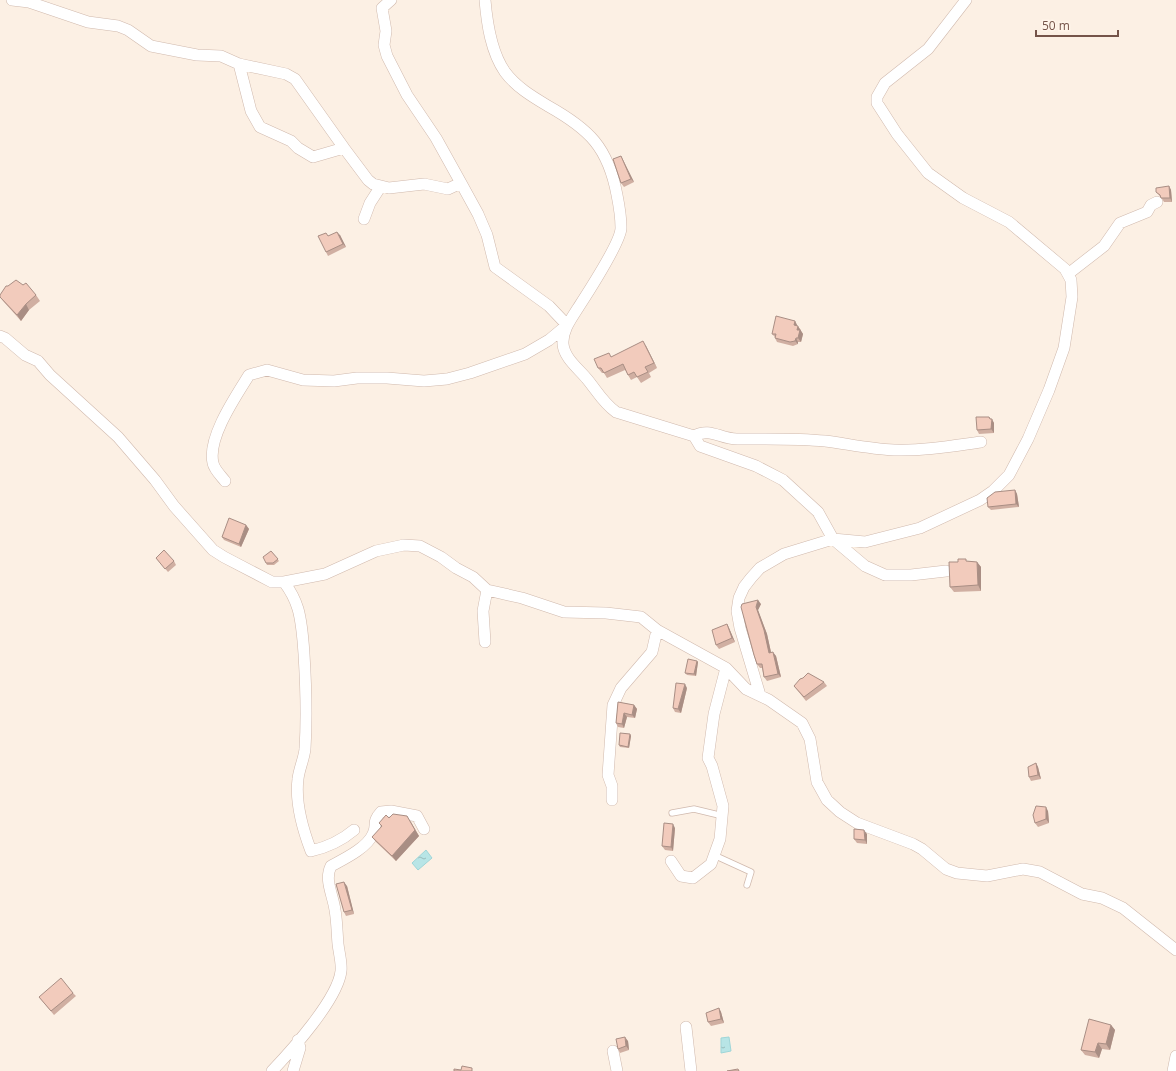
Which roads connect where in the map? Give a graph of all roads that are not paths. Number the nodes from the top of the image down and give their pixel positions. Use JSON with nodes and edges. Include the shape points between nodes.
{"nodes":[{"id":1,"x":12,"y":0,"type":"edge"},
{"id":2,"x":391,"y":0,"type":"edge"},
{"id":3,"x":485,"y":0,"type":"edge"},
{"id":4,"x":966,"y":0,"type":"edge"},
{"id":5,"x":239,"y":64,"type":"junction"},
{"id":6,"x":344,"y":148,"type":"junction"},
{"id":7,"x":461,"y":184,"type":"junction"},
{"id":8,"x":381,"y":186,"type":"junction"},
{"id":9,"x":1157,"y":202,"type":"dead end"},
{"id":10,"x":364,"y":219,"type":"dead end"},
{"id":11,"x":1068,"y":274,"type":"junction"},
{"id":12,"x":567,"y":326,"type":"junction"},
{"id":13,"x":0,"y":336,"type":"edge"},
{"id":14,"x":694,"y":436,"type":"junction"},
{"id":15,"x":981,"y":442,"type":"dead end"},
{"id":16,"x":225,"y":481,"type":"dead end"},
{"id":17,"x":833,"y":539,"type":"junction"},
{"id":18,"x":946,"y":571,"type":"dead end"},
{"id":19,"x":284,"y":582,"type":"junction"},
{"id":20,"x":487,"y":590,"type":"junction"},
{"id":21,"x":657,"y":630,"type":"junction"},
{"id":22,"x":485,"y":642,"type":"dead end"},
{"id":23,"x":726,"y":668,"type":"junction"},
{"id":24,"x":760,"y":695,"type":"junction"},
{"id":25,"x":612,"y":800,"type":"dead end"},
{"id":26,"x":672,"y":813,"type":"dead end"},
{"id":27,"x":723,"y":816,"type":"junction"},
{"id":28,"x":424,"y":828,"type":"dead end"},
{"id":29,"x":354,"y":830,"type":"dead end"},
{"id":30,"x":716,"y":856,"type":"junction"},
{"id":31,"x":671,"y":861,"type":"dead end"},
{"id":32,"x":747,"y":885,"type":"dead end"},
{"id":33,"x":1176,"y":950,"type":"edge"},
{"id":34,"x":686,"y":1027,"type":"dead end"},
{"id":35,"x":298,"y":1040,"type":"junction"},
{"id":36,"x":613,"y":1051,"type":"dead end"},
{"id":37,"x":1176,"y":1056,"type":"edge"},
{"id":38,"x":272,"y":1071,"type":"edge"},
{"id":39,"x":293,"y":1071,"type":"edge"},
{"id":40,"x":617,"y":1071,"type":"edge"},
{"id":41,"x":691,"y":1071,"type":"edge"},
{"id":42,"x":1173,"y":1071,"type":"edge"}],
"edges":[{"from":1,"to":5,"type":"street","via":[[29,2],[88,22],[118,26],[151,46],[197,55],[221,56]]},
{"from":2,"to":7,"type":"street","via":[[382,8],[387,56],[407,96],[436,138]]},
{"from":3,"to":12,"type":"street","via":[[489,30],[499,61],[506,72],[534,98],[576,122],[588,133],[599,147],[611,171],[618,196],[621,230],[608,259]]},
{"from":4,"to":11,"type":"street","via":[[928,49],[911,65],[885,83],[877,103],[897,134],[928,173],[963,198],[1009,222],[1062,265]]},
{"from":5,"to":6,"type":"street","via":[[286,74],[294,79]]},
{"from":5,"to":6,"type":"street","via":[[250,111],[260,127],[291,141],[313,157]]},
{"from":6,"to":8,"type":"street","via":[[368,180]]},
{"from":7,"to":8,"type":"street","via":[[448,189],[424,184],[389,188]]},
{"from":7,"to":12,"type":"street","via":[[487,235],[495,267],[549,306]]},
{"from":8,"to":10,"type":"street"},
{"from":9,"to":11,"type":"street","via":[[1151,205],[1147,212],[1120,222],[1104,246]]},
{"from":11,"to":17,"type":"street","via":[[1072,297],[1064,348],[1028,439],[1008,475],[993,492],[920,528],[865,542]]},
{"from":12,"to":14,"type":"street","via":[[563,344],[567,356],[606,405],[625,416]]},
{"from":12,"to":16,"type":"street","via":[[525,354],[447,379],[303,380],[267,370],[250,375],[217,432],[212,449],[213,464]]},
{"from":13,"to":19,"type":"street","via":[[25,355],[38,361],[118,437],[213,550],[272,582]]},
{"from":14,"to":15,"type":"street","via":[[700,432],[708,432],[735,439],[825,442],[894,450],[924,450]]},
{"from":14,"to":17,"type":"street","via":[[700,446],[756,466],[784,480],[818,512]]},
{"from":17,"to":18,"type":"street","via":[[865,566],[885,575]]},
{"from":17,"to":24,"type":"street","via":[[784,554],[760,568],[738,598],[740,628]]},
{"from":19,"to":20,"type":"street","via":[[324,574],[376,551],[404,544],[420,546],[441,557],[473,577]]},
{"from":19,"to":29,"type":"street","via":[[298,608],[302,627],[306,711],[298,789],[307,841],[311,851],[343,840]]},
{"from":20,"to":21,"type":"street","via":[[564,612],[641,617]]},
{"from":20,"to":22,"type":"street","via":[[483,611]]},
{"from":21,"to":23,"type":"street"},
{"from":21,"to":25,"type":"street","via":[[652,652],[621,688],[613,705],[608,774],[612,786]]},
{"from":23,"to":24,"type":"street","via":[[746,689]]},
{"from":23,"to":27,"type":"street","via":[[714,714],[708,758],[721,799]]},
{"from":24,"to":33,"type":"street","via":[[802,723],[810,739],[822,791],[848,818],[913,844],[946,869],[957,873],[987,876],[1023,869],[1040,872],[1082,894],[1102,898],[1123,908]]},
{"from":26,"to":27,"type":"lane","via":[[694,810]]},
{"from":27,"to":30,"type":"street"},
{"from":28,"to":35,"type":"street","via":[[417,816],[391,810],[381,812],[374,819],[374,833],[366,845],[331,866],[328,880],[335,910],[341,971],[331,997]]},
{"from":30,"to":31,"type":"street","via":[[711,864],[693,878],[681,876]]},
{"from":30,"to":32,"type":"lane","via":[[752,872]]},
{"from":34,"to":41,"type":"street"},
{"from":35,"to":38,"type":"street"},
{"from":35,"to":39,"type":"street","via":[[300,1048]]},
{"from":36,"to":40,"type":"street"},
{"from":37,"to":42,"type":"street"}]}
